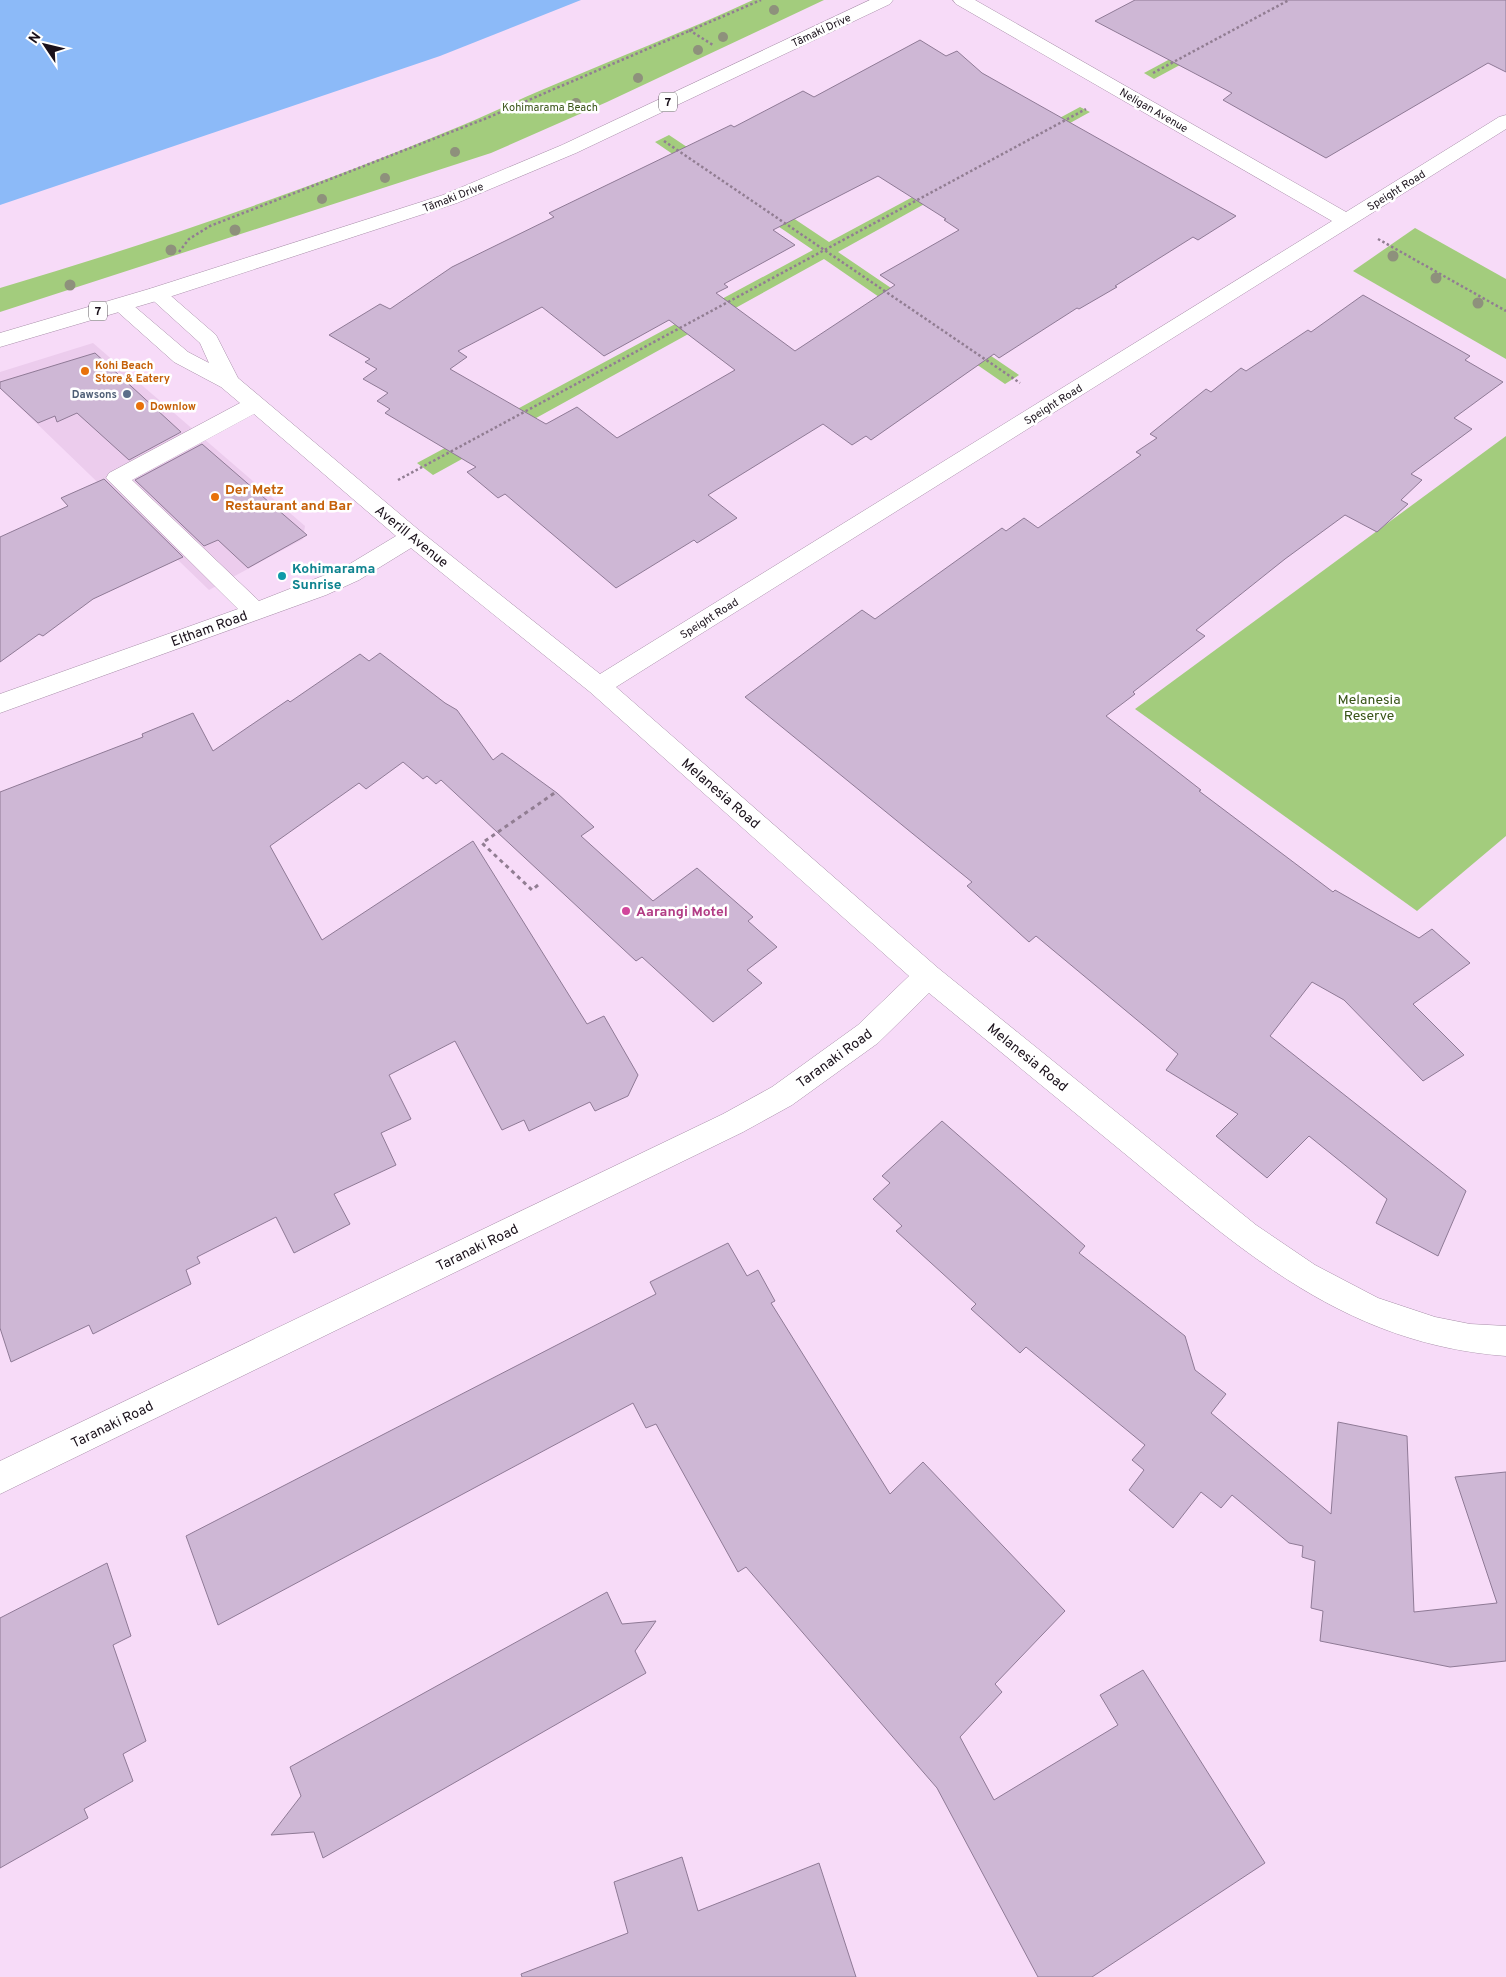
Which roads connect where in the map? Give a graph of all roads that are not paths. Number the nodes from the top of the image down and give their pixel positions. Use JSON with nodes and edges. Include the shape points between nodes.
{"nodes":[{"id":1,"x":884,"y":0,"type":"edge"},
{"id":2,"x":962,"y":0,"type":"edge"},
{"id":3,"x":1506,"y":121,"type":"edge"},
{"id":4,"x":1347,"y":221,"type":"junction"},
{"id":5,"x":156,"y":294,"type":"junction"},
{"id":6,"x":120,"y":305,"type":"junction"},
{"id":7,"x":0,"y":340,"type":"edge"},
{"id":8,"x":243,"y":394,"type":"junction"},
{"id":9,"x":106,"y":466,"type":"dead end"},
{"id":10,"x":412,"y":537,"type":"junction"},
{"id":11,"x":255,"y":611,"type":"junction"},
{"id":12,"x":599,"y":686,"type":"junction"},
{"id":13,"x":0,"y":704,"type":"edge"},
{"id":14,"x":928,"y":976,"type":"junction"},
{"id":15,"x":1506,"y":1342,"type":"edge"},
{"id":16,"x":0,"y":1478,"type":"edge"}],
"edges":[{"from":1,"to":5,"type":"street","name":"Tāmaki Drive","number":"7","via":[[569,149],[450,200]]},
{"from":2,"to":4,"type":"street","name":"Neligan Avenue"},
{"from":3,"to":4,"type":"street","name":"Speight Road"},
{"from":4,"to":12,"type":"street","name":"Speight Road"},
{"from":5,"to":6,"type":"street","name":"Tāmaki Drive","number":"7"},
{"from":5,"to":8,"type":"street","name":"Averill Avenue","via":[[210,340]]},
{"from":6,"to":7,"type":"street","name":"Tāmaki Drive","number":"7"},
{"from":6,"to":8,"type":"street","name":"Averill Avenue","via":[[181,358]]},
{"from":8,"to":9,"type":"street"},
{"from":8,"to":10,"type":"street","name":"Averill Avenue"},
{"from":8,"to":11,"type":"street","via":[[117,478]]},
{"from":10,"to":11,"type":"street","name":"Eltham Road","via":[[358,570],[318,589]]},
{"from":10,"to":12,"type":"street","name":"Averill Avenue"},
{"from":11,"to":13,"type":"street","name":"Eltham Road"},
{"from":12,"to":14,"type":"street","name":"Melanesia Road"},
{"from":14,"to":15,"type":"street","name":"Melanesia Road","via":[[1287,1266],[1328,1290],[1380,1314],[1434,1331]]},
{"from":14,"to":16,"type":"street","name":"Taranaki Road","via":[[868,1034],[782,1096],[733,1123]]}]}
